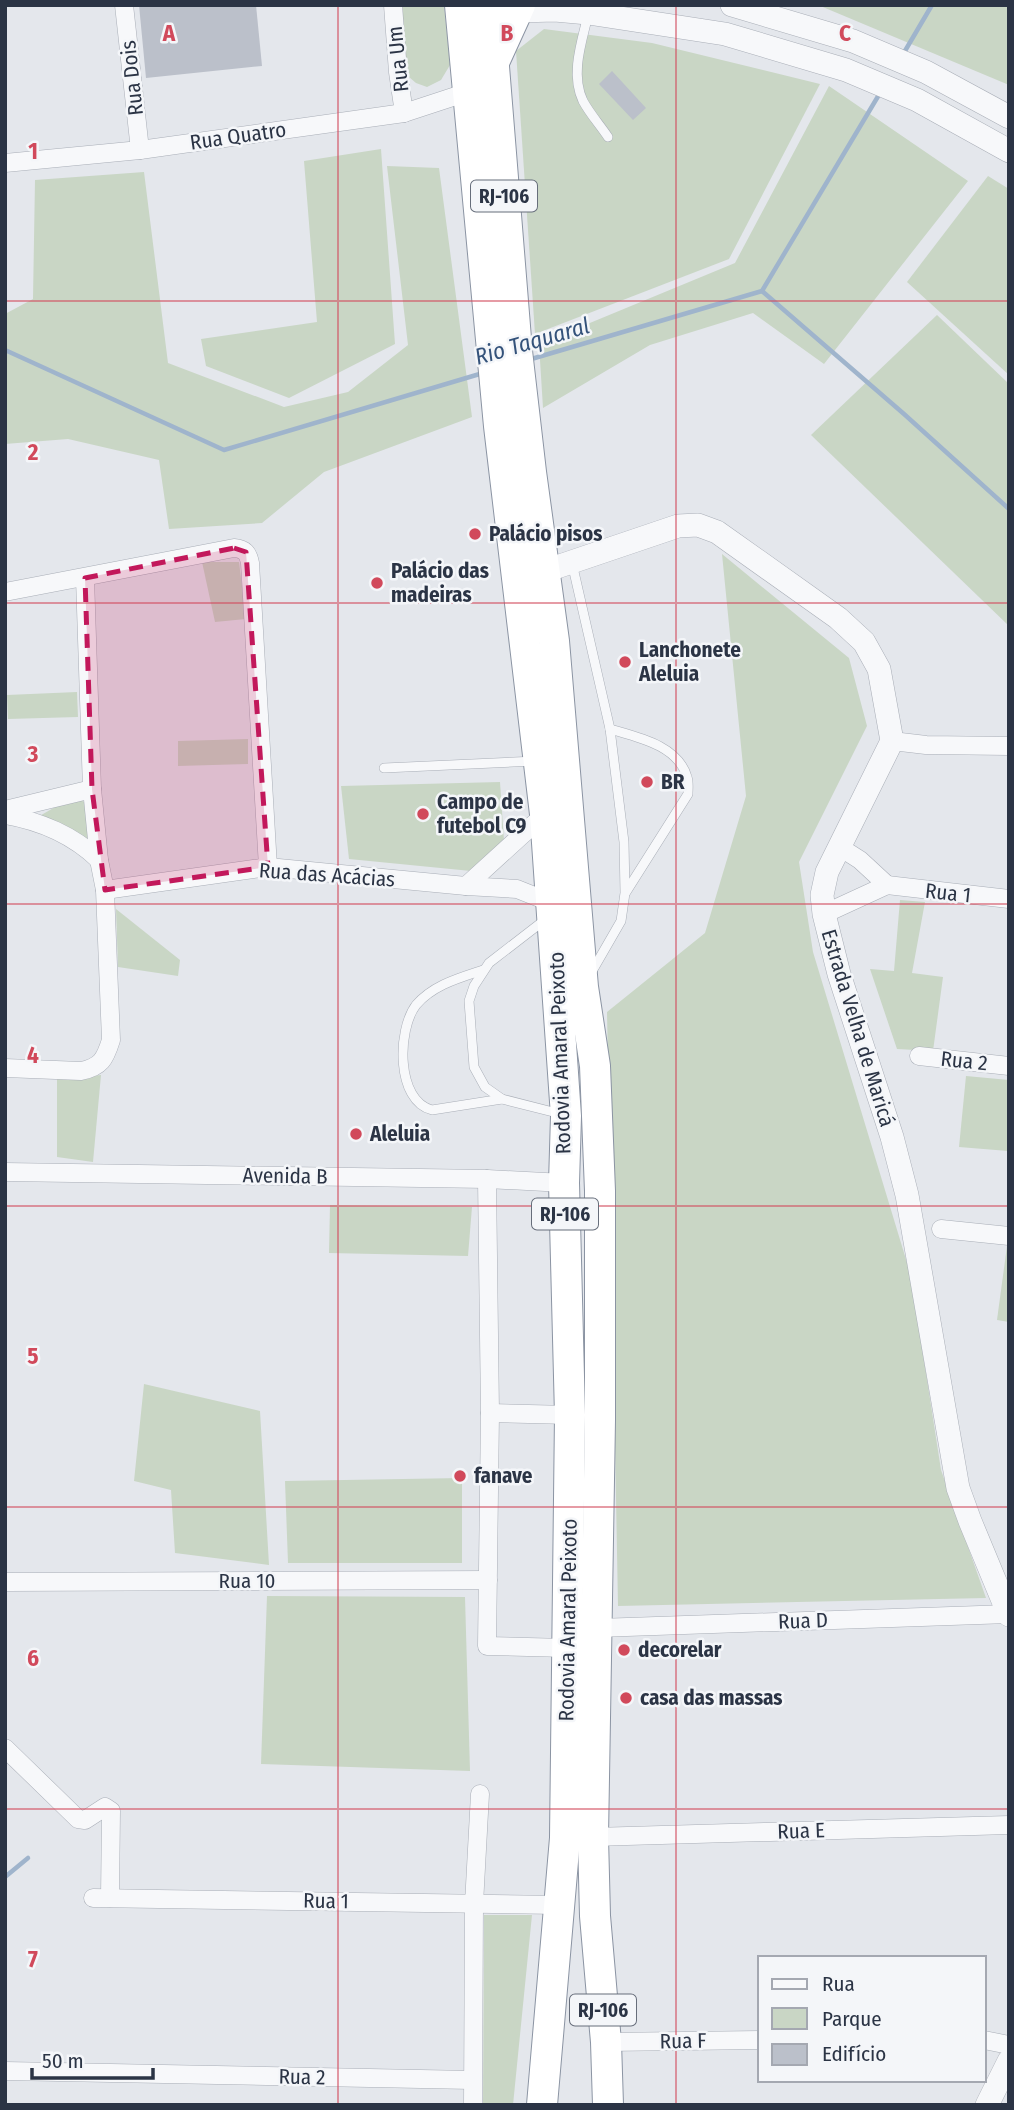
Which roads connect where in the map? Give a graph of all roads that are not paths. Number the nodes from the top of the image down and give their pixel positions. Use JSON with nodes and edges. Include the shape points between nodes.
{"nodes":[{"id":1,"x":124,"y":5,"type":"edge"},
{"id":2,"x":393,"y":5,"type":"edge"},
{"id":3,"x":460,"y":5,"type":"edge"},
{"id":4,"x":489,"y":5,"type":"edge"},
{"id":5,"x":732,"y":5,"type":"edge"},
{"id":6,"x":519,"y":8,"type":"edge"},
{"id":7,"x":555,"y":8,"type":"edge"},
{"id":8,"x":588,"y":13,"type":"junction"},
{"id":9,"x":494,"y":64,"type":"junction"},
{"id":10,"x":468,"y":92,"type":"junction"},
{"id":11,"x":404,"y":113,"type":"junction"},
{"id":12,"x":1009,"y":117,"type":"edge"},
{"id":13,"x":608,"y":137,"type":"dead end"},
{"id":14,"x":140,"y":150,"type":"junction"},
{"id":15,"x":1009,"y":151,"type":"edge"},
{"id":16,"x":5,"y":163,"type":"edge"},
{"id":17,"x":505,"y":352,"type":"junction"},
{"id":18,"x":511,"y":423,"type":"junction"},
{"id":19,"x":558,"y":567,"type":"junction"},
{"id":20,"x":85,"y":578,"type":"junction"},
{"id":21,"x":5,"y":592,"type":"edge"},
{"id":22,"x":610,"y":729,"type":"junction"},
{"id":23,"x":892,"y":741,"type":"junction"},
{"id":24,"x":1009,"y":746,"type":"edge"},
{"id":25,"x":539,"y":761,"type":"junction"},
{"id":26,"x":384,"y":768,"type":"dead end"},
{"id":27,"x":92,"y":789,"type":"junction"},
{"id":28,"x":5,"y":812,"type":"edge"},
{"id":29,"x":545,"y":814,"type":"junction"},
{"id":30,"x":838,"y":846,"type":"junction"},
{"id":31,"x":99,"y":860,"type":"junction"},
{"id":32,"x":268,"y":867,"type":"junction"},
{"id":33,"x":887,"y":885,"type":"junction"},
{"id":34,"x":466,"y":886,"type":"junction"},
{"id":35,"x":105,"y":890,"type":"junction"},
{"id":36,"x":625,"y":893,"type":"junction"},
{"id":37,"x":1009,"y":899,"type":"edge"},
{"id":38,"x":553,"y":908,"type":"junction"},
{"id":39,"x":824,"y":914,"type":"junction"},
{"id":40,"x":483,"y":970,"type":"junction"},
{"id":41,"x":583,"y":987,"type":"junction"},
{"id":42,"x":919,"y":1056,"type":"dead end"},
{"id":43,"x":1009,"y":1066,"type":"edge"},
{"id":44,"x":5,"y":1068,"type":"edge"},
{"id":45,"x":502,"y":1099,"type":"junction"},
{"id":46,"x":566,"y":1116,"type":"junction"},
{"id":47,"x":5,"y":1172,"type":"edge"},
{"id":48,"x":487,"y":1180,"type":"junction"},
{"id":49,"x":564,"y":1183,"type":"junction"},
{"id":50,"x":941,"y":1229,"type":"dead end"},
{"id":51,"x":1009,"y":1236,"type":"edge"},
{"id":52,"x":490,"y":1413,"type":"junction"},
{"id":53,"x":570,"y":1415,"type":"junction"},
{"id":54,"x":488,"y":1580,"type":"junction"},
{"id":55,"x":5,"y":1582,"type":"edge"},
{"id":56,"x":1009,"y":1615,"type":"edge"},
{"id":57,"x":598,"y":1628,"type":"junction"},
{"id":58,"x":567,"y":1648,"type":"junction"},
{"id":59,"x":5,"y":1748,"type":"edge"},
{"id":60,"x":480,"y":1794,"type":"dead end"},
{"id":61,"x":1009,"y":1825,"type":"edge"},
{"id":62,"x":593,"y":1837,"type":"junction"},
{"id":63,"x":474,"y":1904,"type":"junction"},
{"id":64,"x":560,"y":1905,"type":"junction"},
{"id":65,"x":595,"y":1916,"type":"junction"},
{"id":66,"x":551,"y":2006,"type":"junction"},
{"id":67,"x":758,"y":2040,"type":"edge"},
{"id":68,"x":986,"y":2040,"type":"edge"},
{"id":69,"x":606,"y":2042,"type":"junction"},
{"id":70,"x":1009,"y":2045,"type":"edge"},
{"id":71,"x":1009,"y":2061,"type":"edge"},
{"id":72,"x":5,"y":2071,"type":"edge"},
{"id":73,"x":472,"y":2080,"type":"junction"},
{"id":74,"x":473,"y":2105,"type":"edge"},
{"id":75,"x":542,"y":2105,"type":"edge"},
{"id":76,"x":552,"y":2105,"type":"edge"},
{"id":77,"x":597,"y":2105,"type":"edge"},
{"id":78,"x":608,"y":2105,"type":"edge"},
{"id":79,"x":987,"y":2105,"type":"edge"}],
"edges":[{"from":1,"to":14,"type":"street","name":"Rua Dois"},
{"from":2,"to":11,"type":"street","name":"Rua Um"},
{"from":3,"to":10,"type":"highway","name":"Rodovia Amaral Peixoto","number":"RJ-106"},
{"from":4,"to":9,"type":"highway","name":"Rodovia Amaral Peixoto","number":"RJ-106"},
{"from":5,"to":12,"type":"street","via":[[853,41],[926,72]]},
{"from":6,"to":7,"type":"street"},
{"from":6,"to":9,"type":"highway"},
{"from":7,"to":8,"type":"street"},
{"from":8,"to":13,"type":"lane","via":[[579,55],[579,85],[582,99]]},
{"from":8,"to":15,"type":"street","via":[[725,34],[846,70],[917,100]]},
{"from":9,"to":17,"type":"highway","name":"Rodovia Amaral Peixoto","number":"RJ-106"},
{"from":10,"to":11,"type":"street","name":"Rua Quatro"},
{"from":10,"to":17,"type":"highway","name":"Rodovia Amaral Peixoto","number":"RJ-106"},
{"from":11,"to":14,"type":"street","name":"Rua Quatro"},
{"from":14,"to":16,"type":"street","name":"Rua Quatro"},
{"from":17,"to":18,"type":"highway","name":"Rodovia Amaral Peixoto","number":"RJ-106"},
{"from":18,"to":19,"type":"highway","name":"Rodovia Amaral Peixoto","number":"RJ-106"},
{"from":18,"to":25,"type":"highway","name":"Rodovia Amaral Peixoto","number":"RJ-106"},
{"from":19,"to":22,"type":"lane"},
{"from":19,"to":23,"type":"street","via":[[678,526],[698,525],[717,532],[838,618],[864,642],[879,669]]},
{"from":19,"to":41,"type":"highway","name":"Rodovia Amaral Peixoto","number":"RJ-106","via":[[554,641]]},
{"from":20,"to":21,"type":"street"},
{"from":20,"to":27,"type":"street"},
{"from":20,"to":32,"type":"street","via":[[234,548],[246,552]]},
{"from":22,"to":36,"type":"lane","via":[[624,842]]},
{"from":22,"to":36,"type":"lane","via":[[651,742],[678,760],[688,778],[688,794]]},
{"from":23,"to":24,"type":"street"},
{"from":23,"to":30,"type":"street","name":"Estrada Velha de Maricá"},
{"from":25,"to":26,"type":"lane"},
{"from":25,"to":29,"type":"highway","name":"Rodovia Amaral Peixoto","number":"RJ-106"},
{"from":27,"to":28,"type":"street"},
{"from":27,"to":31,"type":"street"},
{"from":28,"to":31,"type":"street","via":[[46,826],[81,844]]},
{"from":29,"to":34,"type":"street"},
{"from":29,"to":38,"type":"highway","name":"Rodovia Amaral Peixoto","number":"RJ-106"},
{"from":30,"to":33,"type":"street"},
{"from":30,"to":39,"type":"street","name":"Estrada Velha de Maricá","via":[[822,895]]},
{"from":31,"to":35,"type":"street"},
{"from":32,"to":34,"type":"street","name":"Rua das Acácias"},
{"from":32,"to":35,"type":"street","name":"Rua das Acácias"},
{"from":33,"to":37,"type":"street","name":"Rua 1"},
{"from":33,"to":39,"type":"street"},
{"from":34,"to":38,"type":"street","name":"Rua das Acácias","via":[[517,889]]},
{"from":35,"to":44,"type":"street","via":[[111,1040],[107,1053],[93,1068],[81,1071]]},
{"from":36,"to":41,"type":"lane","via":[[621,921]]},
{"from":38,"to":40,"type":"lane"},
{"from":38,"to":46,"type":"highway","name":"Rodovia Amaral Peixoto","number":"RJ-106"},
{"from":39,"to":56,"type":"street","name":"Estrada Velha de Maricá","via":[[907,1195],[958,1488]]},
{"from":40,"to":45,"type":"lane","via":[[469,1001],[474,1067],[485,1087]]},
{"from":40,"to":45,"type":"lane","via":[[449,981],[416,1006],[403,1047],[406,1082],[415,1101],[432,1110]]},
{"from":41,"to":57,"type":"highway","name":"Rodovia Amaral Peixoto","number":"RJ-106","via":[[595,1066],[600,1191]]},
{"from":42,"to":43,"type":"street","name":"Rua 2"},
{"from":45,"to":46,"type":"lane"},
{"from":46,"to":49,"type":"highway","name":"Rodovia Amaral Peixoto","number":"RJ-106"},
{"from":47,"to":48,"type":"street","name":"Avenida B"},
{"from":48,"to":49,"type":"street","name":"Avenida B"},
{"from":48,"to":52,"type":"street"},
{"from":49,"to":53,"type":"highway","name":"Rodovia Amaral Peixoto","number":"RJ-106"},
{"from":50,"to":51,"type":"street"},
{"from":52,"to":53,"type":"street"},
{"from":52,"to":54,"type":"street"},
{"from":53,"to":58,"type":"highway","name":"Rodovia Amaral Peixoto","number":"RJ-106"},
{"from":54,"to":55,"type":"street","name":"Rua 10"},
{"from":54,"to":58,"type":"street","via":[[487,1646]]},
{"from":56,"to":57,"type":"street","name":"Rua D"},
{"from":57,"to":62,"type":"highway","name":"Rodovia Amaral Peixoto","number":"RJ-106"},
{"from":58,"to":64,"type":"highway","name":"Rodovia Amaral Peixoto","number":"RJ-106"},
{"from":59,"to":63,"type":"street","name":"Rua 1","via":[[78,1819],[85,1820],[105,1807],[111,1811],[102,1898]]},
{"from":60,"to":63,"type":"street"},
{"from":61,"to":62,"type":"street","name":"Rua E"},
{"from":62,"to":65,"type":"highway","name":"Rodovia Amaral Peixoto","number":"RJ-106"},
{"from":63,"to":64,"type":"street","name":"Rua 1"},
{"from":63,"to":73,"type":"street"},
{"from":64,"to":66,"type":"highway","name":"Rodovia Amaral Peixoto","number":"RJ-106"},
{"from":65,"to":69,"type":"highway","name":"Rodovia Amaral Peixoto","number":"RJ-106"},
{"from":65,"to":77,"type":"highway","via":[[587,1953]]},
{"from":66,"to":75,"type":"highway","name":"Rodovia Amaral Peixoto","number":"RJ-106"},
{"from":66,"to":76,"type":"highway","via":[[557,2042]]},
{"from":67,"to":69,"type":"street","name":"Rua F"},
{"from":68,"to":70,"type":"street"},
{"from":69,"to":78,"type":"highway","name":"Rodovia Amaral Peixoto","number":"RJ-106"},
{"from":71,"to":79,"type":"street"},
{"from":72,"to":73,"type":"street","name":"Rua 2"},
{"from":73,"to":74,"type":"street"}]}
